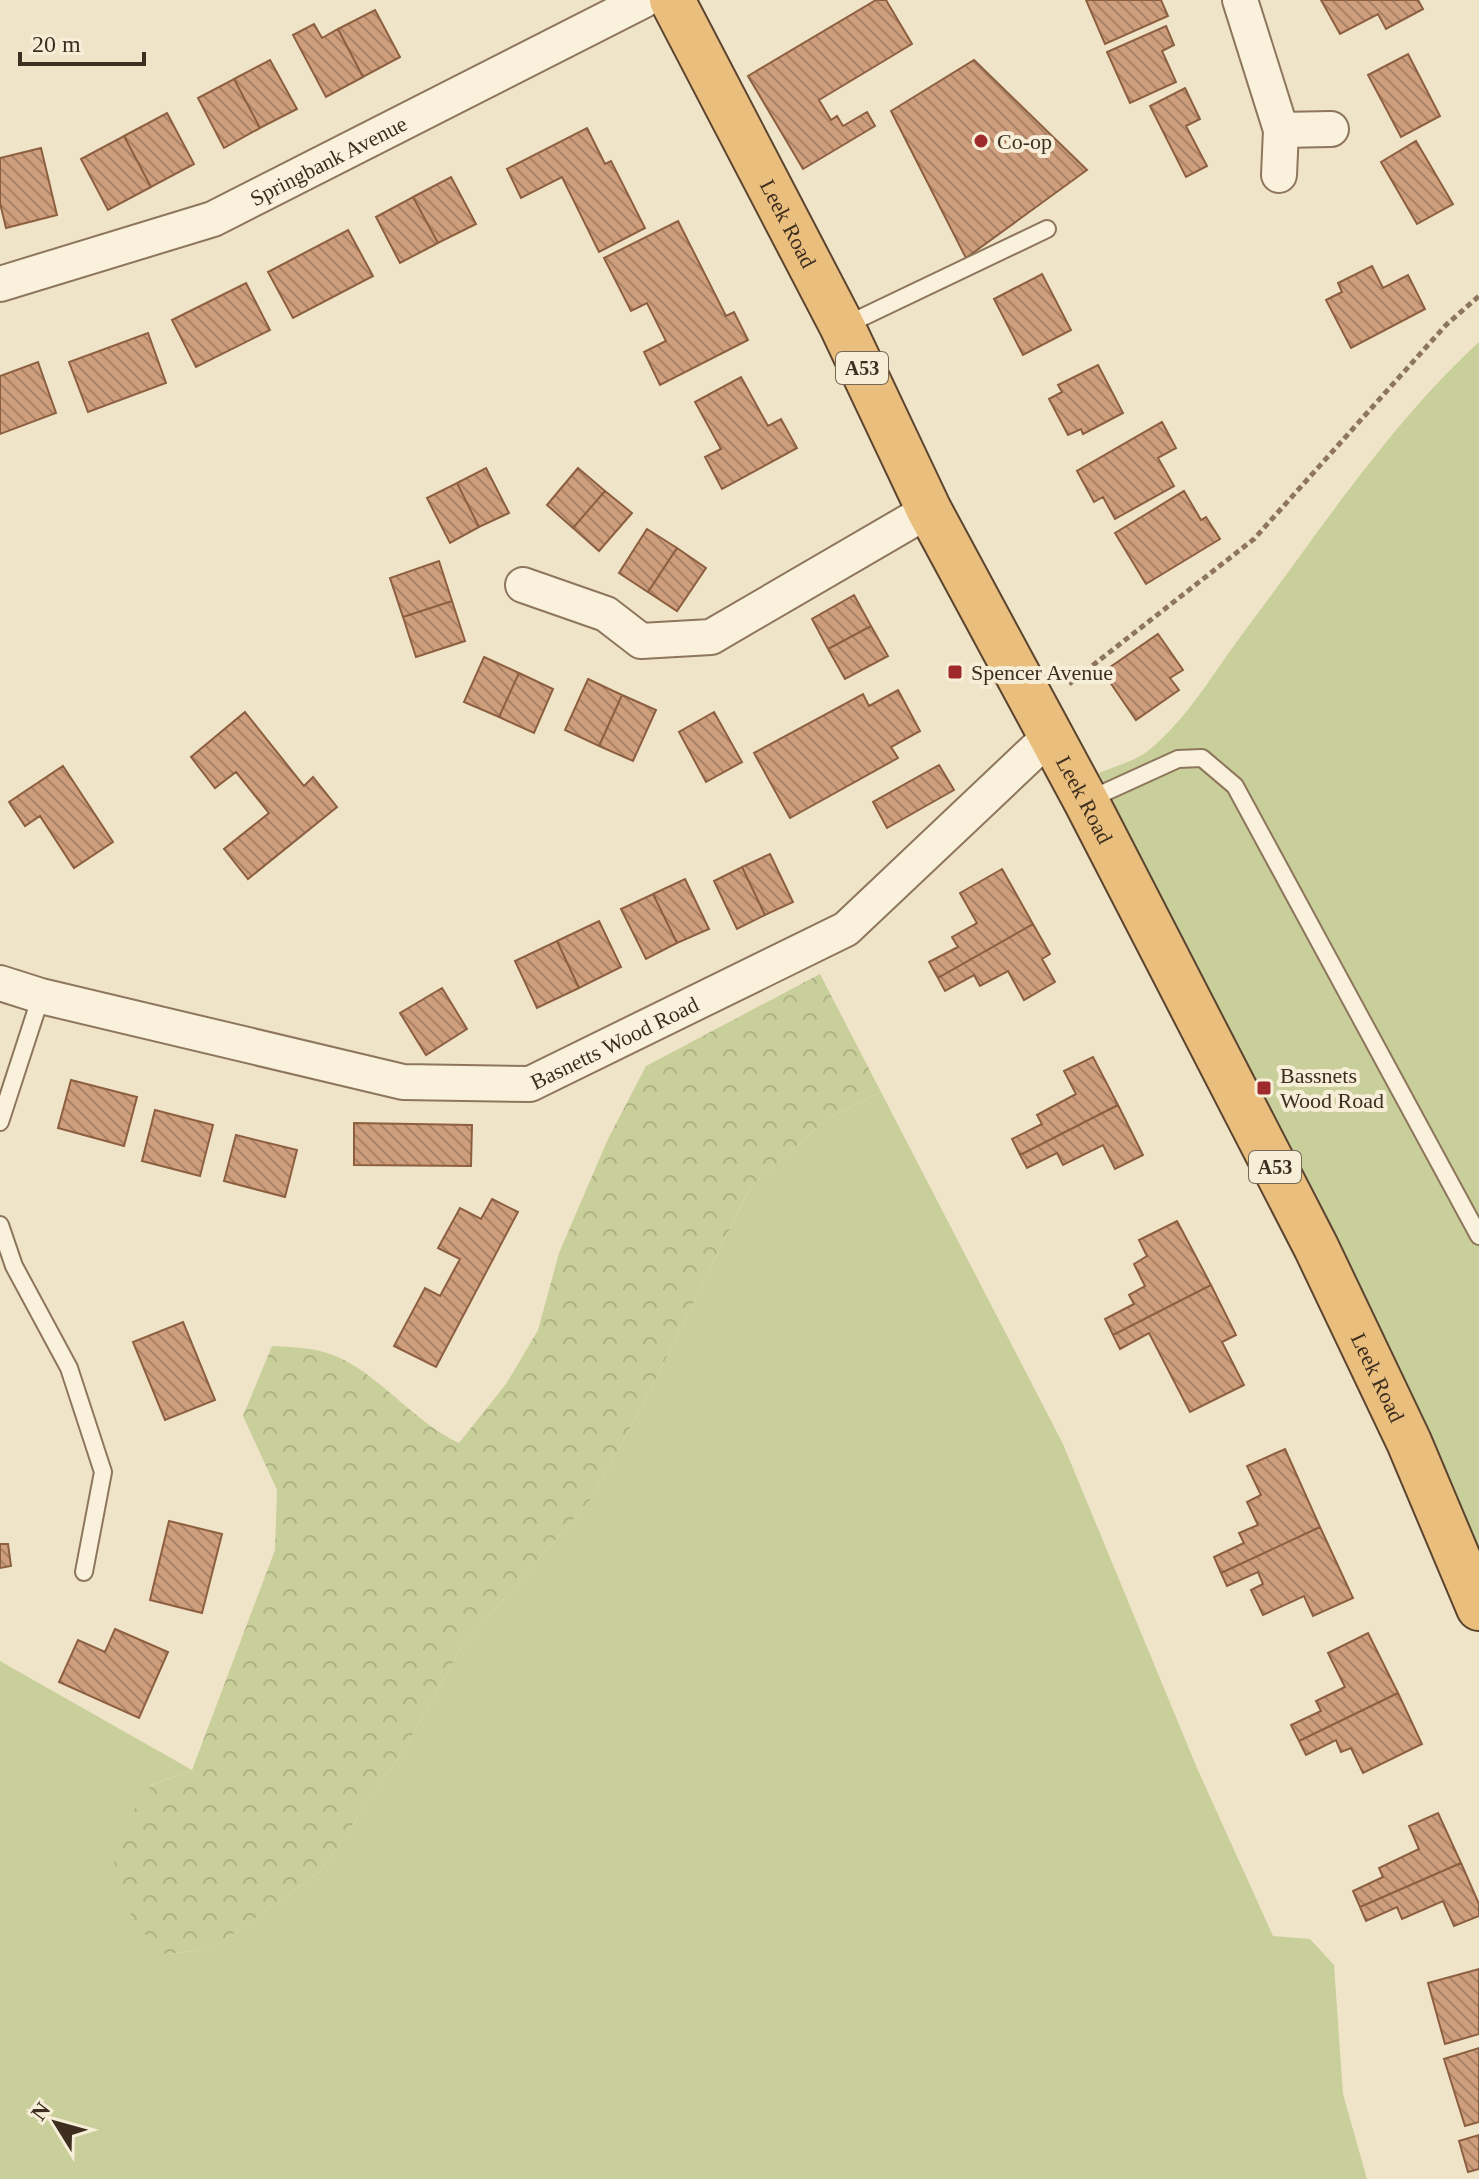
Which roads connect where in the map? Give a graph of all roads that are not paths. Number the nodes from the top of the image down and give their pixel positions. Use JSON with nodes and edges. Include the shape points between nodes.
{"nodes":[{"id":1,"x":644,"y":0,"type":"edge"},
{"id":2,"x":672,"y":0,"type":"edge"},
{"id":3,"x":1240,"y":0,"type":"edge"},
{"id":4,"x":1331,"y":129,"type":"dead end"},
{"id":5,"x":1281,"y":130,"type":"junction"},
{"id":6,"x":1279,"y":175,"type":"dead end"},
{"id":7,"x":1047,"y":229,"type":"dead end"},
{"id":8,"x":0,"y":284,"type":"edge"},
{"id":9,"x":842,"y":326,"type":"junction"},
{"id":10,"x":929,"y":510,"type":"junction"},
{"id":11,"x":523,"y":585,"type":"dead end"},
{"id":12,"x":1043,"y":723,"type":"junction"},
{"id":13,"x":1086,"y":801,"type":"junction"},
{"id":14,"x":0,"y":983,"type":"edge"},
{"id":15,"x":41,"y":996,"type":"junction"},
{"id":16,"x":0,"y":1122,"type":"edge"},
{"id":17,"x":0,"y":1225,"type":"edge"},
{"id":18,"x":1479,"y":1236,"type":"edge"},
{"id":19,"x":84,"y":1572,"type":"dead end"},
{"id":20,"x":1479,"y":1608,"type":"edge"}],
"edges":[{"from":1,"to":8,"type":"street","name":"Springbank Avenue","via":[[213,219]]},
{"from":2,"to":9,"type":"highway","name":"Leek Road","number":"A53"},
{"from":3,"to":5,"type":"street"},
{"from":4,"to":5,"type":"street"},
{"from":5,"to":6,"type":"street"},
{"from":7,"to":9,"type":"lane"},
{"from":9,"to":10,"type":"highway","name":"Leek Road","number":"A53"},
{"from":10,"to":11,"type":"street","via":[[711,637],[641,641],[606,614]]},
{"from":10,"to":12,"type":"highway","name":"Leek Road","number":"A53"},
{"from":12,"to":13,"type":"highway","name":"Leek Road","number":"A53"},
{"from":12,"to":15,"type":"street","name":"Basnetts Wood Road","via":[[846,929],[530,1084],[403,1082]]},
{"from":13,"to":18,"type":"lane","via":[[1178,759],[1202,758],[1235,786]]},
{"from":13,"to":20,"type":"highway","name":"Leek Road","number":"A53","via":[[1316,1247],[1409,1442]]},
{"from":14,"to":15,"type":"street","name":"Basnetts Wood Road"},
{"from":15,"to":16,"type":"lane"},
{"from":17,"to":19,"type":"lane","via":[[14,1266],[69,1368],[103,1472]]}]}
